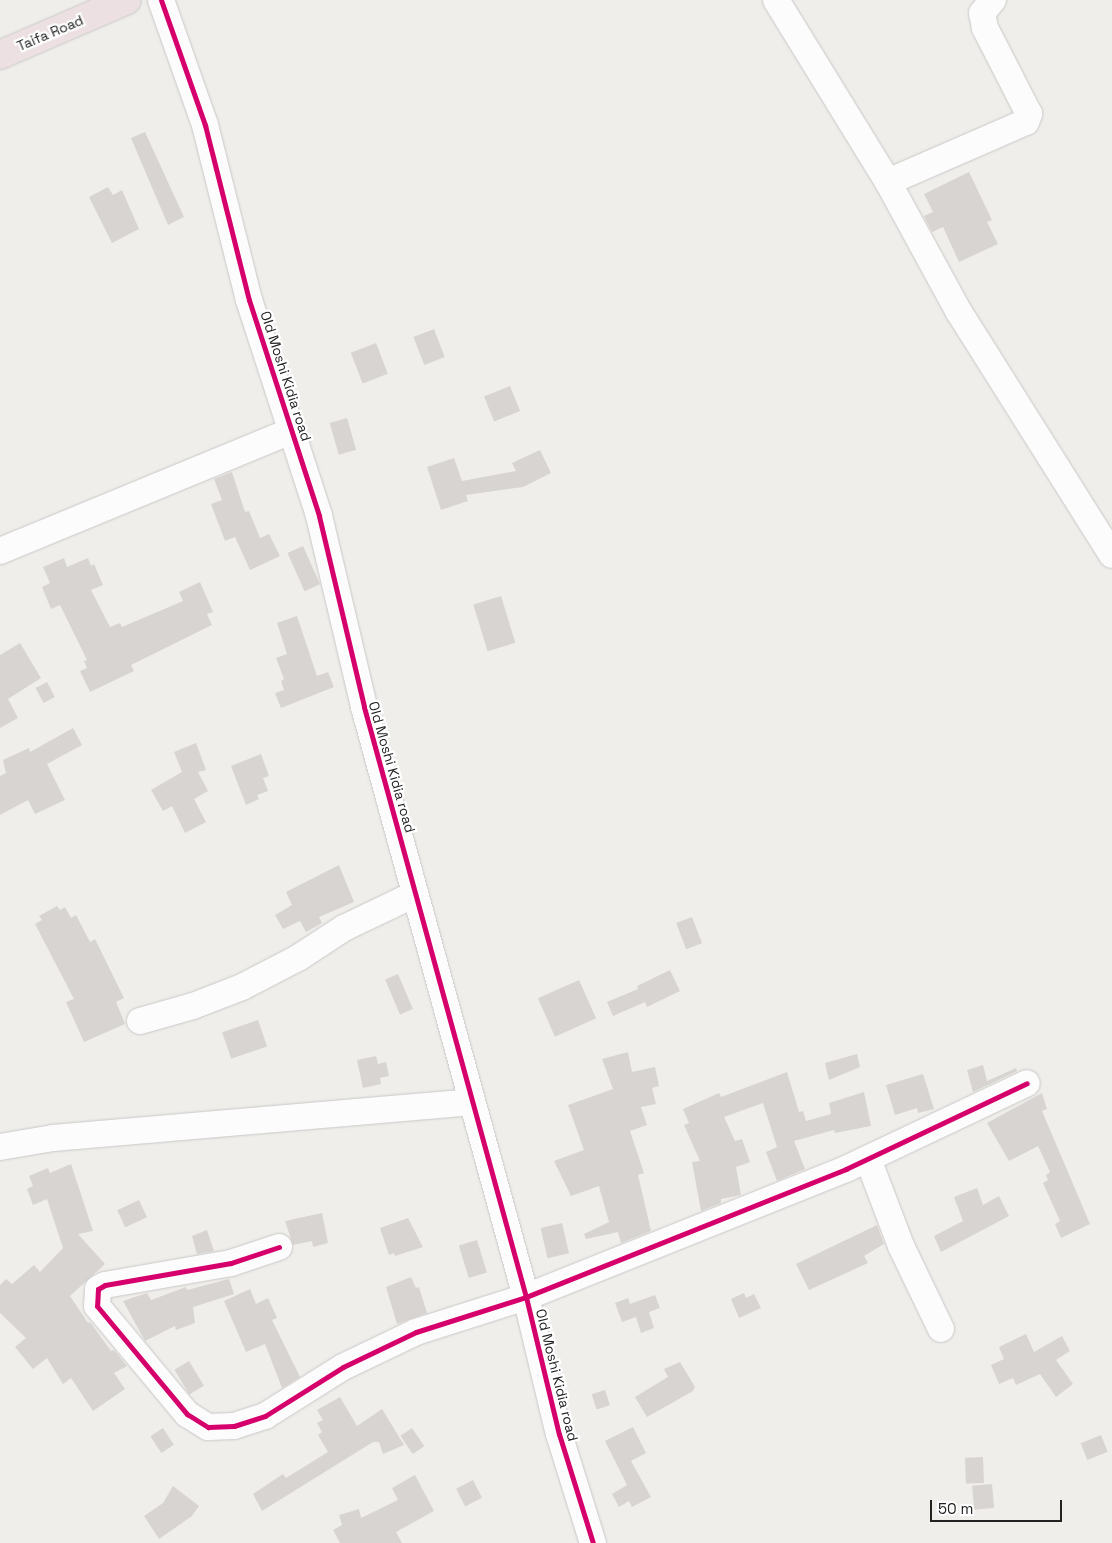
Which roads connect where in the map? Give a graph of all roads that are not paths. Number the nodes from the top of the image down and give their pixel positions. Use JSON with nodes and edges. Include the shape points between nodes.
{"nodes":[{"id":1,"x":127,"y":0,"type":"edge"},
{"id":2,"x":161,"y":0,"type":"edge"},
{"id":3,"x":776,"y":0,"type":"edge"},
{"id":4,"x":993,"y":0,"type":"edge"},
{"id":5,"x":0,"y":55,"type":"edge"},
{"id":6,"x":888,"y":182,"type":"junction"},
{"id":7,"x":291,"y":432,"type":"junction"},
{"id":8,"x":0,"y":551,"type":"edge"},
{"id":9,"x":1112,"y":554,"type":"edge"},
{"id":10,"x":415,"y":894,"type":"junction"},
{"id":11,"x":140,"y":1021,"type":"dead end"},
{"id":12,"x":1027,"y":1083,"type":"dead end"},
{"id":13,"x":470,"y":1102,"type":"junction"},
{"id":14,"x":0,"y":1146,"type":"edge"},
{"id":15,"x":868,"y":1159,"type":"junction"},
{"id":16,"x":279,"y":1247,"type":"dead end"},
{"id":17,"x":526,"y":1297,"type":"junction"},
{"id":18,"x":941,"y":1329,"type":"dead end"},
{"id":19,"x":593,"y":1543,"type":"edge"}],
"edges":[{"from":1,"to":5,"type":"highway","name":"Taifa Road"},
{"from":2,"to":7,"type":"street","name":"Old Moshi Kidia road","via":[[204,125],[250,300]]},
{"from":3,"to":6,"type":"street"},
{"from":4,"to":6,"type":"street","via":[[982,13],[985,28],[1029,114],[1026,122]]},
{"from":6,"to":9,"type":"street","via":[[959,312]]},
{"from":7,"to":8,"type":"street"},
{"from":7,"to":10,"type":"street","name":"Old Moshi Kidia road","via":[[319,516],[364,707]]},
{"from":10,"to":11,"type":"street","via":[[344,928],[298,958],[242,987]]},
{"from":10,"to":13,"type":"street","name":"Old Moshi Kidia road"},
{"from":12,"to":15,"type":"street"},
{"from":13,"to":14,"type":"street","via":[[54,1138]]},
{"from":13,"to":17,"type":"street","name":"Old Moshi Kidia road"},
{"from":15,"to":17,"type":"street"},
{"from":15,"to":18,"type":"street","via":[[901,1246]]},
{"from":16,"to":17,"type":"street","via":[[231,1263],[123,1281],[98,1289],[96,1301],[102,1312],[187,1414],[208,1427],[234,1426],[265,1416],[343,1367],[416,1332]]},
{"from":17,"to":19,"type":"street","name":"Old Moshi Kidia road","via":[[560,1434]]}]}
